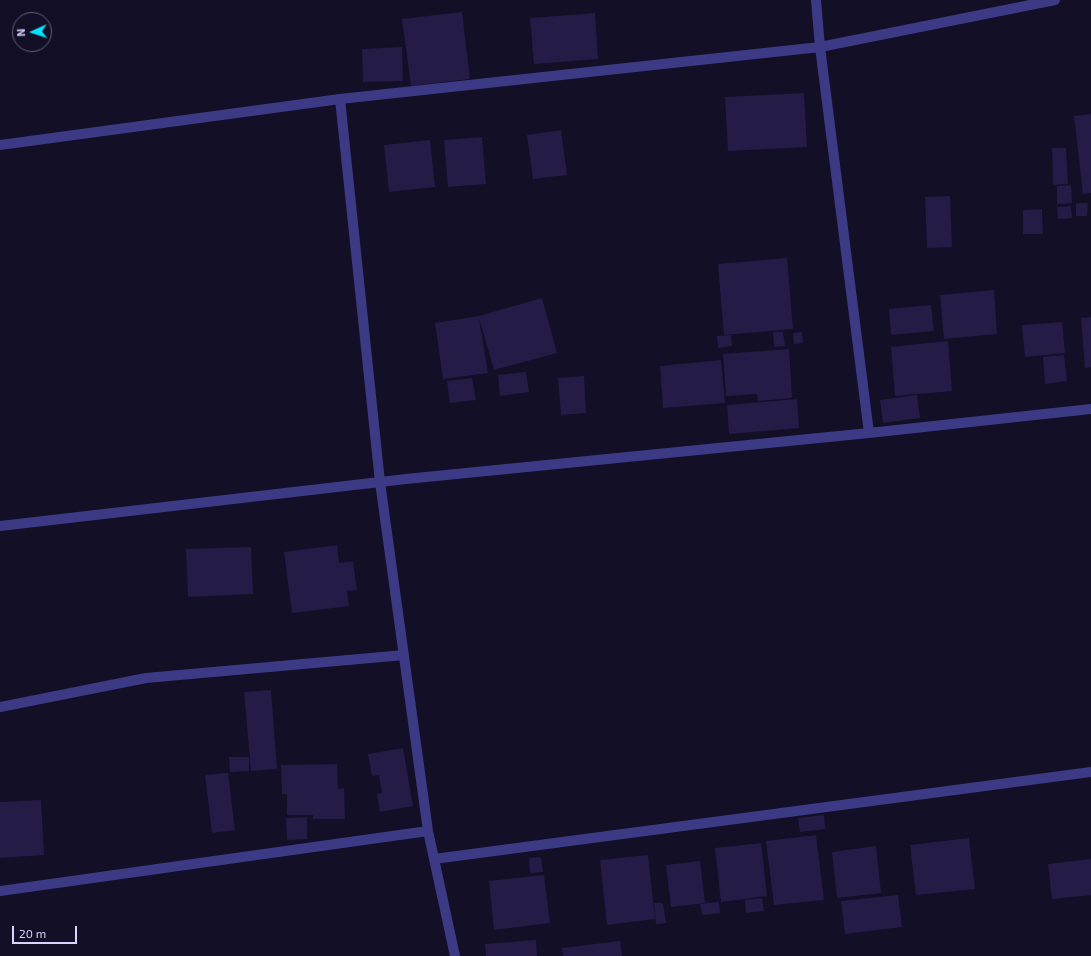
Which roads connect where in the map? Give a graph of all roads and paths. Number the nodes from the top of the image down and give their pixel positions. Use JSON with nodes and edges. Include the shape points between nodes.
{"nodes":[{"id":1,"x":816,"y":0,"type":"edge"},
{"id":2,"x":1055,"y":0,"type":"edge"},
{"id":3,"x":820,"y":47,"type":"junction"},
{"id":4,"x":340,"y":99,"type":"junction"},
{"id":5,"x":0,"y":145,"type":"edge"},
{"id":6,"x":1091,"y":409,"type":"edge"},
{"id":7,"x":869,"y":433,"type":"junction"},
{"id":8,"x":380,"y":482,"type":"junction"},
{"id":9,"x":0,"y":526,"type":"edge"},
{"id":10,"x":404,"y":655,"type":"junction"},
{"id":11,"x":0,"y":707,"type":"edge"},
{"id":12,"x":1091,"y":772,"type":"edge"},
{"id":13,"x":428,"y":831,"type":"junction"},
{"id":14,"x":434,"y":859,"type":"junction"},
{"id":15,"x":0,"y":891,"type":"edge"},
{"id":16,"x":455,"y":956,"type":"edge"}],
"edges":[{"from":1,"to":3,"type":"street"},
{"from":2,"to":3,"type":"street"},
{"from":3,"to":4,"type":"street"},
{"from":3,"to":7,"type":"street"},
{"from":4,"to":5,"type":"street"},
{"from":4,"to":8,"type":"street"},
{"from":6,"to":7,"type":"street"},
{"from":7,"to":8,"type":"street"},
{"from":8,"to":9,"type":"street"},
{"from":8,"to":10,"type":"street"},
{"from":10,"to":11,"type":"street","via":[[146,678]]},
{"from":10,"to":13,"type":"street"},
{"from":12,"to":14,"type":"street"},
{"from":13,"to":14,"type":"street"},
{"from":13,"to":15,"type":"street"},
{"from":14,"to":16,"type":"street"}]}
